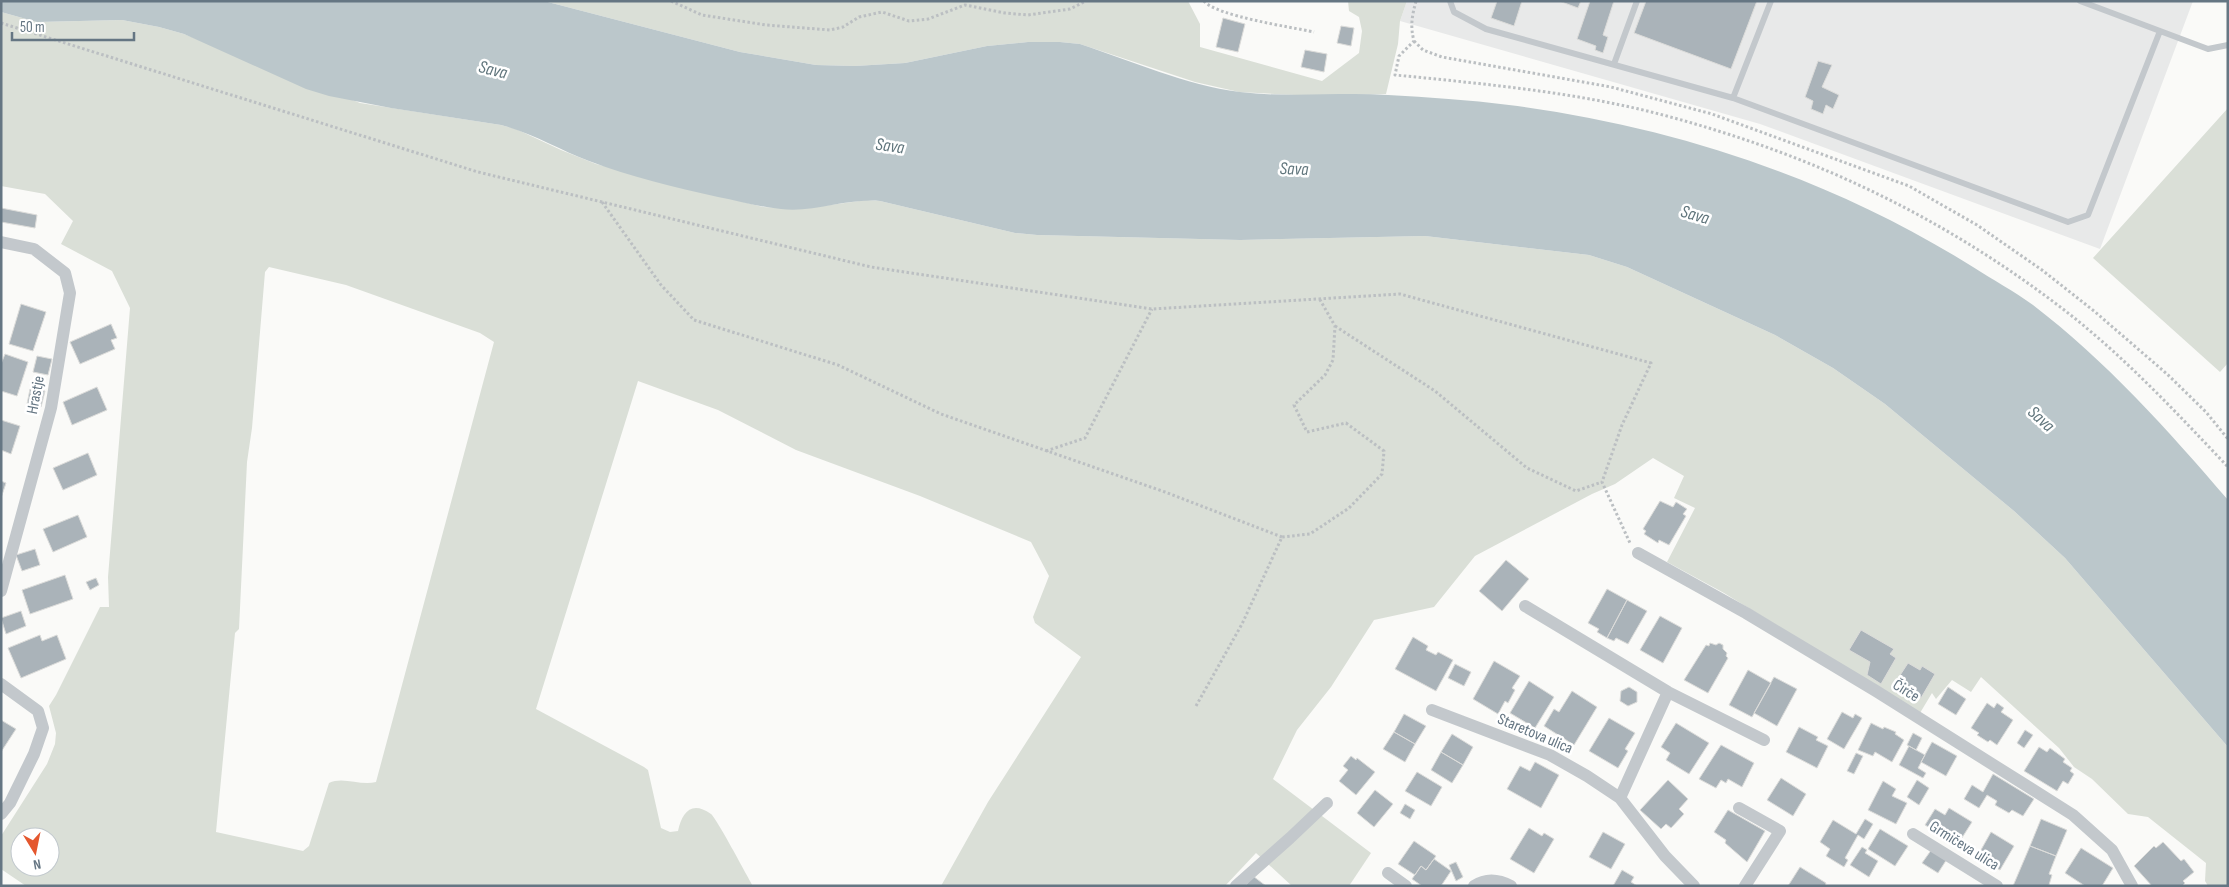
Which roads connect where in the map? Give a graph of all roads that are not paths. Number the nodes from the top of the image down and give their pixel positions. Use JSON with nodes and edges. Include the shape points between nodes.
{"nodes":[{"id":1,"x":1450,"y":1,"type":"edge"},
{"id":2,"x":1637,"y":1,"type":"edge"},
{"id":3,"x":1771,"y":1,"type":"edge"},
{"id":4,"x":2080,"y":1,"type":"edge"},
{"id":5,"x":2160,"y":31,"type":"junction"},
{"id":6,"x":2228,"y":45,"type":"edge"},
{"id":7,"x":1614,"y":64,"type":"junction"},
{"id":8,"x":1733,"y":98,"type":"junction"},
{"id":9,"x":1,"y":242,"type":"edge"},
{"id":10,"x":1638,"y":553,"type":"road end"},
{"id":11,"x":1,"y":591,"type":"edge"},
{"id":12,"x":1525,"y":606,"type":"dead end"},
{"id":13,"x":1,"y":684,"type":"edge"},
{"id":14,"x":1668,"y":692,"type":"junction"},
{"id":15,"x":1432,"y":710,"type":"dead end"},
{"id":16,"x":1764,"y":740,"type":"dead end"},
{"id":17,"x":1620,"y":798,"type":"junction"},
{"id":18,"x":1327,"y":803,"type":"dead end"},
{"id":19,"x":1739,"y":808,"type":"dead end"},
{"id":20,"x":1,"y":814,"type":"edge"},
{"id":21,"x":1913,"y":834,"type":"dead end"},
{"id":22,"x":1388,"y":873,"type":"dead end"},
{"id":23,"x":1236,"y":886,"type":"edge"},
{"id":24,"x":1406,"y":886,"type":"edge"},
{"id":25,"x":1474,"y":886,"type":"edge"},
{"id":26,"x":1511,"y":886,"type":"edge"},
{"id":27,"x":1694,"y":886,"type":"edge"},
{"id":28,"x":1745,"y":886,"type":"edge"},
{"id":29,"x":1997,"y":886,"type":"edge"},
{"id":30,"x":2132,"y":886,"type":"edge"}],
"edges":[{"from":1,"to":7,"type":"lane","via":[[1454,12],[1486,29]]},
{"from":2,"to":7,"type":"lane"},
{"from":3,"to":8,"type":"lane"},
{"from":4,"to":5,"type":"lane"},
{"from":5,"to":6,"type":"lane","via":[[2208,49]]},
{"from":5,"to":8,"type":"lane","via":[[2088,214],[2068,222]]},
{"from":7,"to":8,"type":"lane"},
{"from":9,"to":11,"type":"street","name":"Hrastje","via":[[34,249],[65,273],[70,294],[51,408]]},
{"from":10,"to":30,"type":"street","name":"Čirče","via":[[1876,691],[2072,815],[2112,850]]},
{"from":12,"to":14,"type":"street"},
{"from":13,"to":20,"type":"street","via":[[38,712],[43,728],[34,754],[10,803]]},
{"from":14,"to":16,"type":"street"},
{"from":14,"to":17,"type":"street"},
{"from":15,"to":17,"type":"street","name":"Staretova ulica","via":[[1550,755]]},
{"from":17,"to":27,"type":"street","name":"Staretova ulica","via":[[1665,856]]},
{"from":18,"to":23,"type":"street"},
{"from":19,"to":28,"type":"street","via":[[1780,832]]},
{"from":21,"to":29,"type":"street","name":"Grmičeva ulica"},
{"from":22,"to":24,"type":"street"},
{"from":25,"to":26,"type":"street","via":[[1482,880],[1500,880]]}]}
